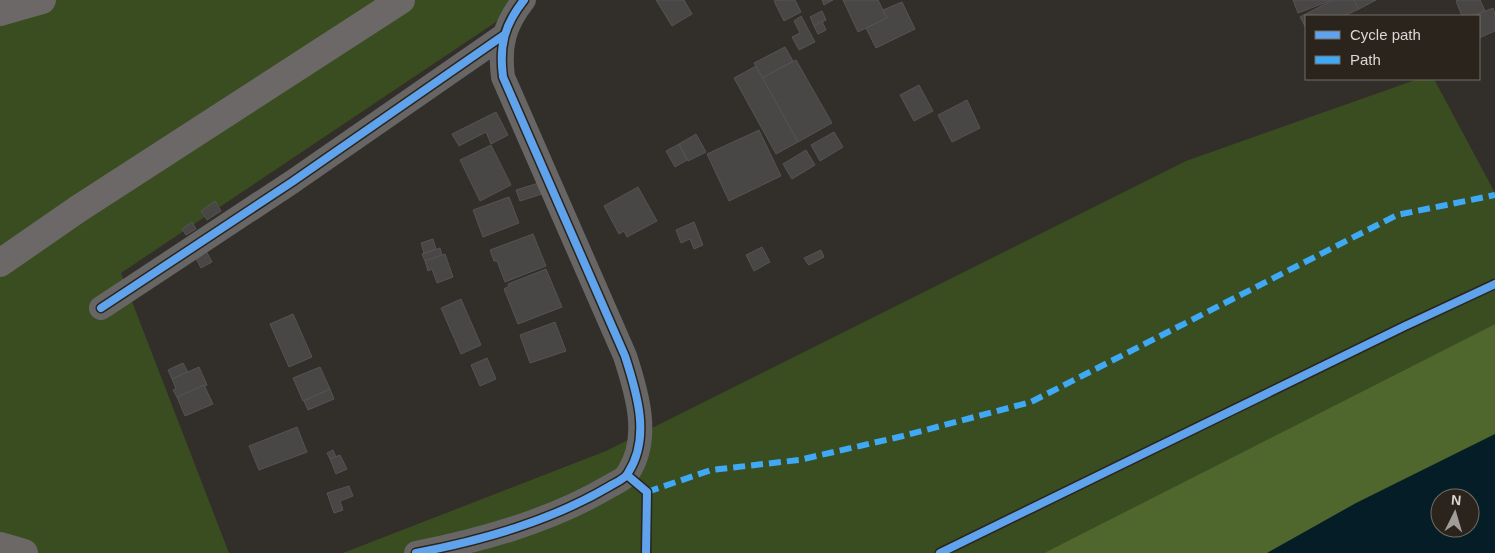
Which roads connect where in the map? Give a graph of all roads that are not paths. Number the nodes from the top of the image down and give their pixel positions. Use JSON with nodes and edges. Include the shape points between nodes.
{"nodes":[{"id":1,"x":42,"y":0,"type":"edge"},
{"id":2,"x":401,"y":0,"type":"edge"},
{"id":3,"x":524,"y":0,"type":"edge"},
{"id":4,"x":0,"y":12,"type":"edge"},
{"id":5,"x":504,"y":35,"type":"junction"},
{"id":6,"x":0,"y":263,"type":"edge"},
{"id":7,"x":101,"y":308,"type":"dead end"},
{"id":8,"x":0,"y":546,"type":"edge"},
{"id":9,"x":24,"y":553,"type":"edge"},
{"id":10,"x":416,"y":553,"type":"edge"}],
"edges":[{"from":1,"to":4,"type":"highway"},
{"from":2,"to":6,"type":"highway"},
{"from":3,"to":5,"type":"street","via":[[513,14]]},
{"from":5,"to":7,"type":"street","via":[[292,182]]},
{"from":5,"to":10,"type":"street","via":[[500,56],[503,77],[625,356],[636,389],[641,428],[638,453],[627,475],[591,497],[525,525]]},
{"from":8,"to":9,"type":"highway"}]}
